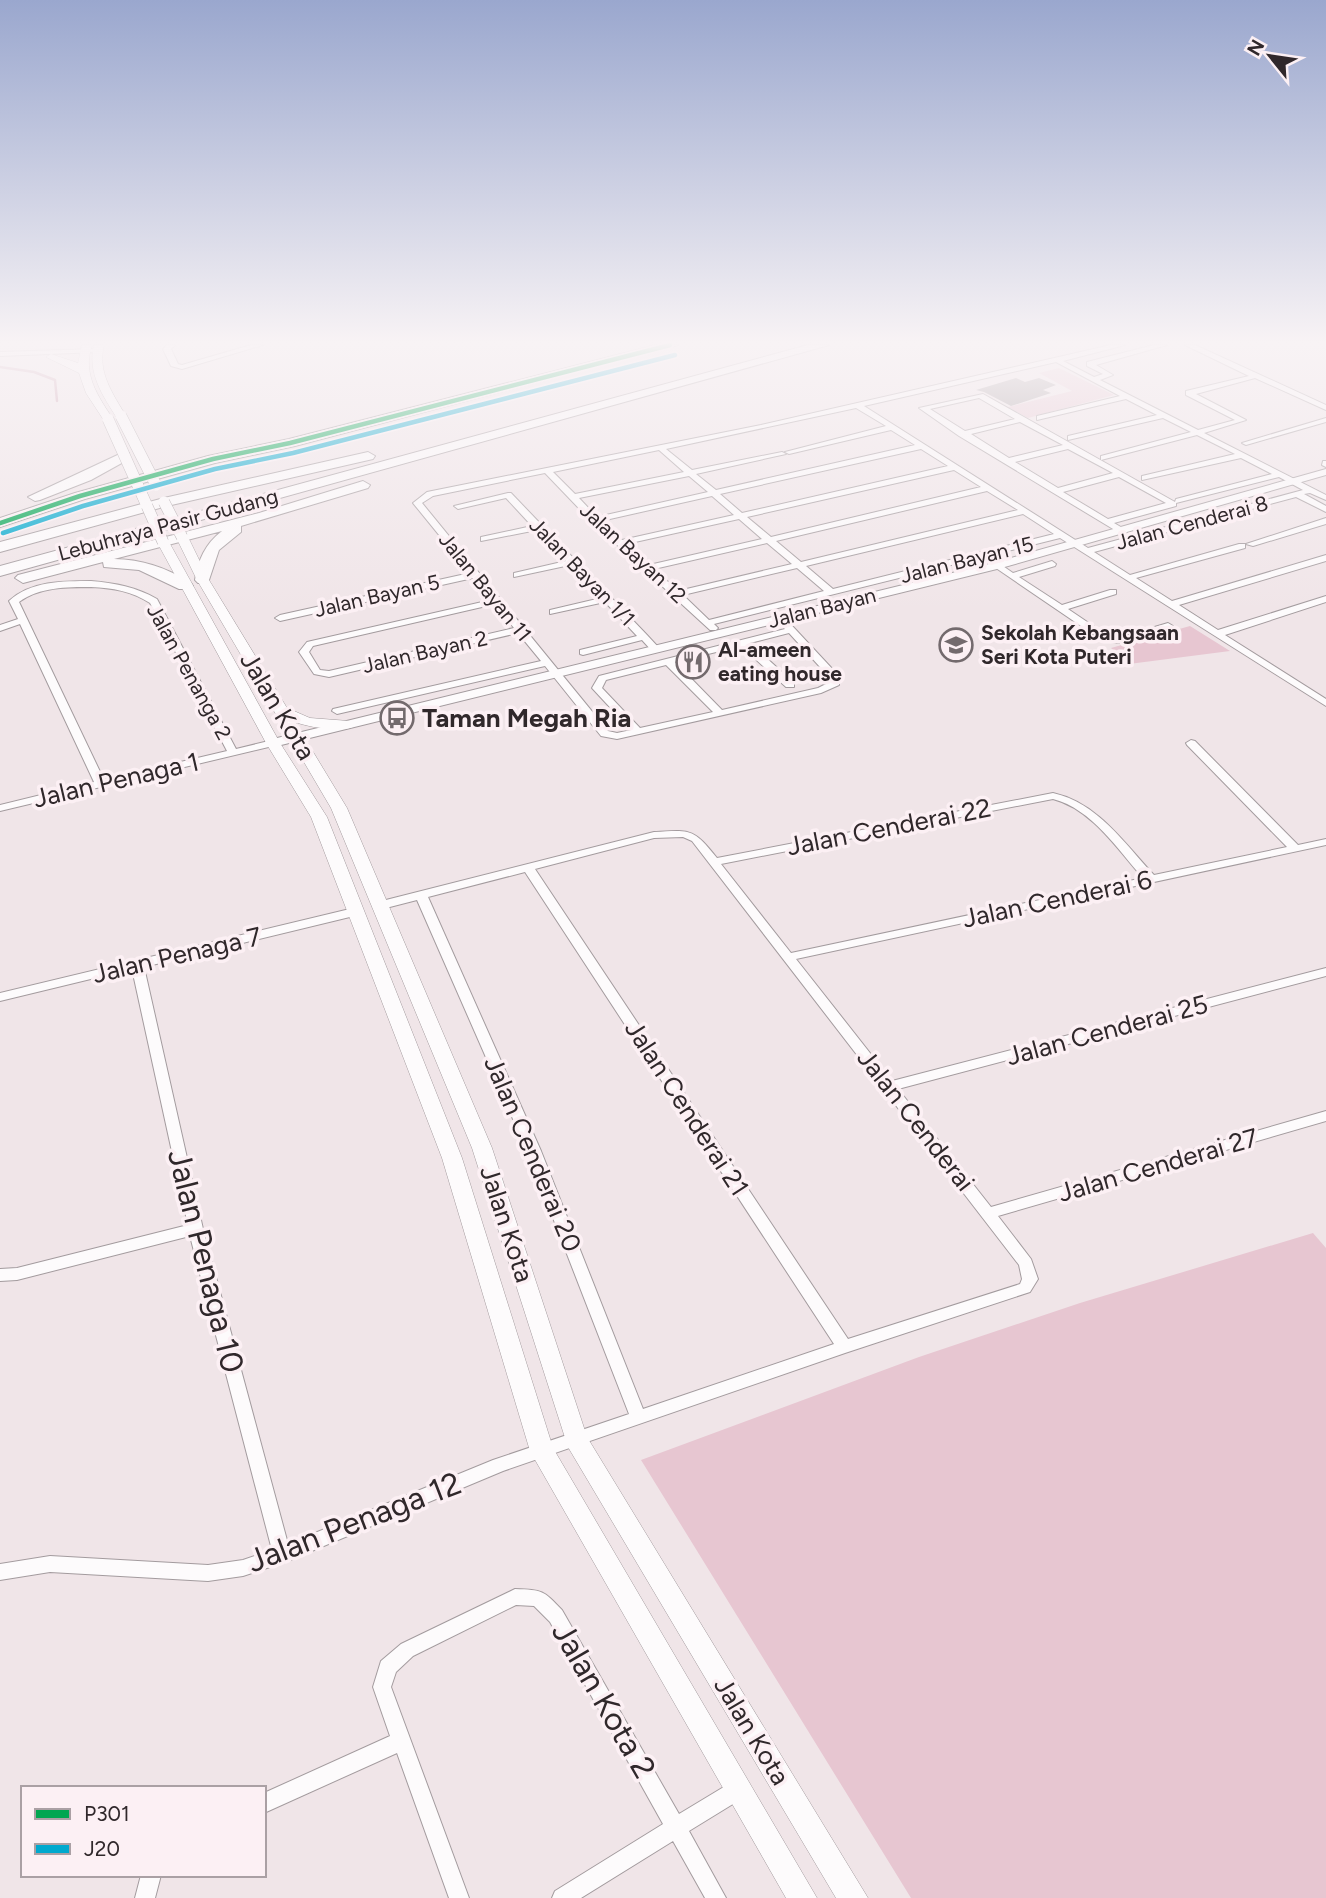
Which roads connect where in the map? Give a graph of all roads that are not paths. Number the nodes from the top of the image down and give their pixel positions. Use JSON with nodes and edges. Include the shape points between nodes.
{"nodes":[{"id":1,"x":114,"y":434,"type":"edge"},
{"id":2,"x":130,"y":434,"type":"edge"},
{"id":3,"x":327,"y":434,"type":"edge"},
{"id":4,"x":472,"y":434,"type":"edge"},
{"id":5,"x":503,"y":434,"type":"edge"},
{"id":6,"x":513,"y":434,"type":"edge"},
{"id":7,"x":733,"y":434,"type":"edge"},
{"id":8,"x":865,"y":434,"type":"edge"},
{"id":9,"x":903,"y":434,"type":"edge"},
{"id":10,"x":962,"y":434,"type":"edge"},
{"id":11,"x":1052,"y":434,"type":"edge"},
{"id":12,"x":1100,"y":434,"type":"edge"},
{"id":13,"x":1193,"y":434,"type":"edge"},
{"id":14,"x":1202,"y":434,"type":"edge"},
{"id":15,"x":1273,"y":434,"type":"edge"},
{"id":16,"x":1070,"y":442,"type":"junction"},
{"id":17,"x":1246,"y":443,"type":"dead end"},
{"id":18,"x":429,"y":445,"type":"junction"},
{"id":19,"x":923,"y":446,"type":"junction"},
{"id":20,"x":662,"y":449,"type":"junction"},
{"id":21,"x":786,"y":453,"type":"joint"},
{"id":22,"x":1242,"y":455,"type":"junction"},
{"id":23,"x":124,"y":456,"type":"junction"},
{"id":24,"x":1104,"y":458,"type":"dead end"},
{"id":25,"x":1007,"y":461,"type":"junction"},
{"id":26,"x":956,"y":467,"type":"junction"},
{"id":27,"x":548,"y":471,"type":"junction"},
{"id":28,"x":1326,"y":471,"type":"edge"},
{"id":29,"x":690,"y":472,"type":"junction"},
{"id":30,"x":1120,"y":474,"type":"junction"},
{"id":31,"x":1281,"y":474,"type":"junction"},
{"id":32,"x":1144,"y":478,"type":"dead end"},
{"id":33,"x":1293,"y":481,"type":"junction"},
{"id":34,"x":242,"y":484,"type":"junction"},
{"id":35,"x":156,"y":485,"type":"junction"},
{"id":36,"x":139,"y":488,"type":"junction"},
{"id":37,"x":460,"y":488,"type":"junction"},
{"id":38,"x":989,"y":488,"type":"junction"},
{"id":39,"x":1311,"y":490,"type":"junction"},
{"id":40,"x":1056,"y":491,"type":"junction"},
{"id":41,"x":715,"y":494,"type":"junction"},
{"id":42,"x":1297,"y":494,"type":"junction"},
{"id":43,"x":573,"y":497,"type":"junction"},
{"id":44,"x":1326,"y":498,"type":"edge"},
{"id":45,"x":1179,"y":501,"type":"dead end"},
{"id":46,"x":164,"y":502,"type":"junction"},
{"id":47,"x":474,"y":502,"type":"junction"},
{"id":48,"x":147,"y":506,"type":"junction"},
{"id":49,"x":458,"y":506,"type":"dead end"},
{"id":50,"x":0,"y":509,"type":"edge"},
{"id":51,"x":1326,"y":509,"type":"edge"},
{"id":52,"x":1026,"y":511,"type":"junction"},
{"id":53,"x":264,"y":516,"type":"junction"},
{"id":54,"x":742,"y":517,"type":"junction"},
{"id":55,"x":595,"y":520,"type":"junction"},
{"id":56,"x":1326,"y":521,"type":"edge"},
{"id":57,"x":1107,"y":522,"type":"junction"},
{"id":58,"x":0,"y":523,"type":"edge"},
{"id":59,"x":77,"y":525,"type":"junction"},
{"id":60,"x":538,"y":527,"type":"junction"},
{"id":61,"x":1123,"y":531,"type":"junction"},
{"id":62,"x":1061,"y":535,"type":"junction"},
{"id":63,"x":182,"y":537,"type":"junction"},
{"id":64,"x":484,"y":538,"type":"dead end"},
{"id":65,"x":771,"y":541,"type":"junction"},
{"id":66,"x":163,"y":542,"type":"junction"},
{"id":67,"x":620,"y":543,"type":"junction"},
{"id":68,"x":0,"y":547,"type":"edge"},
{"id":69,"x":1081,"y":548,"type":"junction"},
{"id":70,"x":1326,"y":558,"type":"edge"},
{"id":71,"x":0,"y":561,"type":"edge"},
{"id":72,"x":572,"y":562,"type":"junction"},
{"id":73,"x":1052,"y":564,"type":"dead end"},
{"id":74,"x":800,"y":566,"type":"junction"},
{"id":75,"x":997,"y":566,"type":"junction"},
{"id":76,"x":648,"y":568,"type":"junction"},
{"id":77,"x":0,"y":571,"type":"edge"},
{"id":78,"x":56,"y":571,"type":"junction"},
{"id":79,"x":475,"y":575,"type":"junction"},
{"id":80,"x":517,"y":575,"type":"dead end"},
{"id":81,"x":1012,"y":576,"type":"junction"},
{"id":82,"x":1128,"y":578,"type":"junction"},
{"id":83,"x":203,"y":580,"type":"junction"},
{"id":84,"x":0,"y":583,"type":"edge"},
{"id":85,"x":185,"y":586,"type":"junction"},
{"id":86,"x":1113,"y":592,"type":"dead end"},
{"id":87,"x":832,"y":593,"type":"junction"},
{"id":88,"x":677,"y":594,"type":"junction"},
{"id":89,"x":607,"y":599,"type":"junction"},
{"id":90,"x":1326,"y":599,"type":"edge"},
{"id":91,"x":497,"y":601,"type":"junction"},
{"id":92,"x":1170,"y":605,"type":"junction"},
{"id":93,"x":1060,"y":609,"type":"junction"},
{"id":94,"x":553,"y":612,"type":"dead end"},
{"id":95,"x":280,"y":618,"type":"dead end"},
{"id":96,"x":780,"y":618,"type":"junction"},
{"id":97,"x":24,"y":620,"type":"junction"},
{"id":98,"x":708,"y":624,"type":"junction"},
{"id":99,"x":1168,"y":626,"type":"dead end"},
{"id":100,"x":0,"y":628,"type":"edge"},
{"id":101,"x":520,"y":630,"type":"junction"},
{"id":102,"x":791,"y":630,"type":"junction"},
{"id":103,"x":718,"y":634,"type":"junction"},
{"id":104,"x":1217,"y":634,"type":"junction"},
{"id":105,"x":644,"y":637,"type":"junction"},
{"id":106,"x":1111,"y":641,"type":"joint"},
{"id":107,"x":743,"y":642,"type":"junction"},
{"id":108,"x":655,"y":649,"type":"junction"},
{"id":109,"x":583,"y":652,"type":"dead end"},
{"id":110,"x":668,"y":661,"type":"junction"},
{"id":111,"x":547,"y":663,"type":"junction"},
{"id":112,"x":556,"y":674,"type":"junction"},
{"id":113,"x":790,"y":685,"type":"dead end"},
{"id":114,"x":1326,"y":703,"type":"edge"},
{"id":115,"x":281,"y":711,"type":"junction"},
{"id":116,"x":337,"y":711,"type":"dead end"},
{"id":117,"x":719,"y":712,"type":"junction"},
{"id":118,"x":349,"y":725,"type":"junction"},
{"id":119,"x":638,"y":733,"type":"junction"},
{"id":120,"x":297,"y":737,"type":"junction"},
{"id":121,"x":274,"y":743,"type":"junction"},
{"id":122,"x":1191,"y":743,"type":"dead end"},
{"id":123,"x":233,"y":752,"type":"junction"},
{"id":124,"x":100,"y":784,"type":"junction"},
{"id":125,"x":0,"y":808,"type":"edge"},
{"id":126,"x":1326,"y":842,"type":"edge"},
{"id":127,"x":1295,"y":848,"type":"junction"},
{"id":128,"x":713,"y":862,"type":"junction"},
{"id":129,"x":529,"y":869,"type":"junction"},
{"id":130,"x":1150,"y":878,"type":"junction"},
{"id":131,"x":421,"y":895,"type":"junction"},
{"id":132,"x":382,"y":905,"type":"junction"},
{"id":133,"x":354,"y":912,"type":"junction"},
{"id":134,"x":789,"y":957,"type":"junction"},
{"id":135,"x":137,"y":965,"type":"junction"},
{"id":136,"x":1326,"y":972,"type":"edge"},
{"id":137,"x":0,"y":997,"type":"edge"},
{"id":138,"x":889,"y":1087,"type":"junction"},
{"id":139,"x":1326,"y":1116,"type":"edge"},
{"id":140,"x":990,"y":1213,"type":"junction"},
{"id":141,"x":196,"y":1229,"type":"junction"},
{"id":142,"x":0,"y":1275,"type":"edge"},
{"id":143,"x":844,"y":1347,"type":"junction"},
{"id":144,"x":638,"y":1416,"type":"junction"},
{"id":145,"x":576,"y":1440,"type":"junction"},
{"id":146,"x":541,"y":1451,"type":"junction"},
{"id":147,"x":282,"y":1555,"type":"junction"},
{"id":148,"x":0,"y":1572,"type":"edge"},
{"id":149,"x":402,"y":1741,"type":"junction"},
{"id":150,"x":738,"y":1789,"type":"junction"},
{"id":151,"x":266,"y":1802,"type":"edge"},
{"id":152,"x":678,"y":1828,"type":"junction"},
{"id":153,"x":150,"y":1877,"type":"edge"},
{"id":154,"x":145,"y":1898,"type":"edge"},
{"id":155,"x":459,"y":1898,"type":"edge"},
{"id":156,"x":562,"y":1898,"type":"edge"},
{"id":157,"x":716,"y":1898,"type":"edge"},
{"id":158,"x":802,"y":1898,"type":"edge"},
{"id":159,"x":853,"y":1898,"type":"edge"}],
"edges":[{"from":1,"to":23,"type":"main road","name":"Jalan Kota","bridge":true},
{"from":2,"to":35,"type":"main road","name":"Jalan Kota","bridge":true},
{"from":3,"to":58,"type":"main road","via":[[214,459]]},
{"from":4,"to":18,"type":"main road","name":"Lebuhraya Pasir Gudang"},
{"from":5,"to":77,"type":"main road","name":"Lebuhraya Pasir Gudang"},
{"from":6,"to":53,"type":"main road"},
{"from":7,"to":20,"type":"street"},
{"from":8,"to":21,"type":"street"},
{"from":9,"to":19,"type":"street"},
{"from":10,"to":25,"type":"street"},
{"from":11,"to":16,"type":"street"},
{"from":12,"to":16,"type":"street"},
{"from":13,"to":24,"type":"street"},
{"from":14,"to":22,"type":"street"},
{"from":15,"to":17,"type":"street"},
{"from":16,"to":25,"type":"street"},
{"from":16,"to":30,"type":"street"},
{"from":18,"to":34,"type":"main road"},
{"from":18,"to":71,"type":"main road","name":"Lebuhraya Pasir Gudang"},
{"from":19,"to":26,"type":"street"},
{"from":19,"to":41,"type":"street"},
{"from":20,"to":27,"type":"street"},
{"from":20,"to":29,"type":"street"},
{"from":21,"to":29,"type":"street"},
{"from":22,"to":31,"type":"street"},
{"from":22,"to":32,"type":"street"},
{"from":23,"to":36,"type":"main road","name":"Jalan Kota","bridge":true},
{"from":23,"to":50,"type":"main road","via":[[86,477]]},
{"from":25,"to":40,"type":"street"},
{"from":26,"to":38,"type":"street"},
{"from":26,"to":54,"type":"street"},
{"from":27,"to":37,"type":"street"},
{"from":27,"to":43,"type":"street","name":"Jalan Bayan 12"},
{"from":28,"to":33,"type":"street","name":"Jalan Bayan"},
{"from":29,"to":41,"type":"street"},
{"from":29,"to":43,"type":"street"},
{"from":30,"to":40,"type":"street"},
{"from":30,"to":57,"type":"street","via":[[1173,504]]},
{"from":31,"to":33,"type":"street"},
{"from":31,"to":45,"type":"street"},
{"from":33,"to":39,"type":"street"},
{"from":33,"to":61,"type":"street","name":"Jalan Bayan"},
{"from":34,"to":35,"type":"main road","via":[[188,489]]},
{"from":34,"to":46,"type":"main road"},
{"from":35,"to":46,"type":"main road","name":"Jalan Kota"},
{"from":36,"to":48,"type":"main road","name":"Jalan Kota"},
{"from":36,"to":59,"type":"main road","via":[[122,505]]},
{"from":37,"to":47,"type":"street"},
{"from":37,"to":79,"type":"street","name":"Jalan Bayan 11","via":[[430,494],[418,505]]},
{"from":38,"to":52,"type":"street"},
{"from":38,"to":65,"type":"street"},
{"from":39,"to":42,"type":"street","name":"Jalan Cenderai 8"},
{"from":39,"to":44,"type":"street"},
{"from":40,"to":57,"type":"street"},
{"from":41,"to":54,"type":"street"},
{"from":41,"to":55,"type":"street"},
{"from":42,"to":51,"type":"street"},
{"from":42,"to":69,"type":"street","name":"Jalan Cenderai 8"},
{"from":43,"to":55,"type":"street","name":"Jalan Bayan 12"},
{"from":46,"to":48,"type":"main road"},
{"from":46,"to":63,"type":"main road","name":"Jalan Kota","bridge":true},
{"from":47,"to":49,"type":"street"},
{"from":47,"to":60,"type":"street","name":"Jalan Bayan 1/1","via":[[508,495]]},
{"from":48,"to":59,"type":"main road"},
{"from":48,"to":66,"type":"main road","name":"Jalan Kota","bridge":true},
{"from":52,"to":62,"type":"street"},
{"from":52,"to":74,"type":"street"},
{"from":53,"to":63,"type":"main road"},
{"from":53,"to":83,"type":"main road","via":[[215,543],[205,560]]},
{"from":54,"to":65,"type":"street"},
{"from":54,"to":67,"type":"street"},
{"from":55,"to":67,"type":"street","name":"Jalan Bayan 12"},
{"from":56,"to":82,"type":"street"},
{"from":57,"to":61,"type":"street"},
{"from":59,"to":68,"type":"main road"},
{"from":60,"to":64,"type":"street"},
{"from":60,"to":72,"type":"street","name":"Jalan Bayan 1/1"},
{"from":61,"to":69,"type":"street","name":"Jalan Bayan"},
{"from":62,"to":69,"type":"street"},
{"from":62,"to":87,"type":"street","name":"Jalan Bayan 15"},
{"from":63,"to":66,"type":"main road"},
{"from":63,"to":83,"type":"main road","name":"Jalan Kota"},
{"from":65,"to":74,"type":"street"},
{"from":65,"to":76,"type":"street"},
{"from":66,"to":78,"type":"main road"},
{"from":66,"to":85,"type":"main road","name":"Jalan Kota"},
{"from":67,"to":76,"type":"street","name":"Jalan Bayan 12"},
{"from":69,"to":75,"type":"street","name":"Jalan Bayan"},
{"from":69,"to":82,"type":"street"},
{"from":70,"to":92,"type":"street"},
{"from":72,"to":80,"type":"street"},
{"from":72,"to":89,"type":"street","name":"Jalan Bayan 1/1"},
{"from":73,"to":81,"type":"street"},
{"from":74,"to":87,"type":"street"},
{"from":74,"to":88,"type":"street"},
{"from":75,"to":81,"type":"street"},
{"from":75,"to":96,"type":"street","name":"Jalan Bayan"},
{"from":76,"to":88,"type":"street","name":"Jalan Bayan 12"},
{"from":78,"to":84,"type":"main road"},
{"from":78,"to":85,"type":"main road","via":[[134,564],[166,573]]},
{"from":79,"to":91,"type":"street","name":"Jalan Bayan 11"},
{"from":79,"to":95,"type":"street","name":"Jalan Bayan 5"},
{"from":81,"to":93,"type":"street"},
{"from":82,"to":92,"type":"street"},
{"from":83,"to":115,"type":"main road","name":"Jalan Kota"},
{"from":85,"to":121,"type":"main road","name":"Jalan Kota"},
{"from":86,"to":93,"type":"street"},
{"from":87,"to":98,"type":"street","name":"Jalan Bayan 15"},
{"from":88,"to":98,"type":"street","name":"Jalan Bayan 12"},
{"from":89,"to":94,"type":"street"},
{"from":89,"to":105,"type":"street","name":"Jalan Bayan 1/1"},
{"from":90,"to":104,"type":"street"},
{"from":91,"to":101,"type":"street","name":"Jalan Bayan 11"},
{"from":91,"to":101,"type":"street","name":"Jalan Bayan 2","via":[[310,644],[304,652],[317,672],[329,674]]},
{"from":92,"to":104,"type":"street"},
{"from":93,"to":106,"type":"street"},
{"from":96,"to":102,"type":"street"},
{"from":96,"to":103,"type":"street","name":"Jalan Bayan"},
{"from":97,"to":100,"type":"street"},
{"from":97,"to":123,"type":"street","name":"Jalan Penanga 2","via":[[14,601],[52,586],[109,585],[154,601]]},
{"from":97,"to":124,"type":"street"},
{"from":98,"to":103,"type":"street","name":"Jalan Bayan 12"},
{"from":99,"to":106,"type":"street"},
{"from":101,"to":111,"type":"street","name":"Jalan Bayan 11"},
{"from":102,"to":107,"type":"street"},
{"from":102,"to":117,"type":"street","via":[[835,677],[835,683]]},
{"from":103,"to":108,"type":"street","name":"Jalan Bayan"},
{"from":104,"to":114,"type":"street"},
{"from":105,"to":108,"type":"street","name":"Jalan Bayan 1/1"},
{"from":105,"to":109,"type":"street"},
{"from":107,"to":110,"type":"street"},
{"from":107,"to":113,"type":"street"},
{"from":108,"to":112,"type":"street","name":"Jalan Bayan"},
{"from":110,"to":117,"type":"street"},
{"from":110,"to":119,"type":"street","via":[[598,681],[597,688]]},
{"from":111,"to":112,"type":"street","name":"Jalan Bayan 11"},
{"from":111,"to":116,"type":"street"},
{"from":112,"to":118,"type":"street","name":"Jalan Bayan"},
{"from":112,"to":119,"type":"street","name":"Jalan Bayan 11","via":[[605,734]]},
{"from":115,"to":118,"type":"main road","via":[[308,722]]},
{"from":115,"to":120,"type":"main road","name":"Jalan Kota"},
{"from":117,"to":119,"type":"street"},
{"from":118,"to":120,"type":"street","name":"Jalan Bayan"},
{"from":120,"to":121,"type":"street","name":"Jalan Bayan"},
{"from":120,"to":132,"type":"main road","name":"Jalan Kota","via":[[339,807]]},
{"from":121,"to":123,"type":"street","name":"Jalan Penaga 1"},
{"from":121,"to":133,"type":"main road","name":"Jalan Kota","via":[[319,817]]},
{"from":122,"to":127,"type":"street"},
{"from":123,"to":124,"type":"street","name":"Jalan Penaga 1"},
{"from":124,"to":125,"type":"street","name":"Jalan Penaga 1"},
{"from":126,"to":127,"type":"street","name":"Jalan Cenderai 6"},
{"from":127,"to":130,"type":"street","name":"Jalan Cenderai 6"},
{"from":128,"to":129,"type":"street","name":"Jalan Cenderai","via":[[696,839],[671,833]]},
{"from":128,"to":130,"type":"street","name":"Jalan Cenderai 22","via":[[1064,796],[1081,805]]},
{"from":128,"to":134,"type":"street","name":"Jalan Cenderai"},
{"from":129,"to":131,"type":"street","name":"Jalan Cenderai"},
{"from":129,"to":143,"type":"street","name":"Jalan Cenderai 21"},
{"from":130,"to":134,"type":"street","name":"Jalan Cenderai 6"},
{"from":131,"to":132,"type":"street","name":"Jalan Cenderai"},
{"from":131,"to":144,"type":"street","name":"Jalan Cenderai 20","via":[[534,1151]]},
{"from":132,"to":145,"type":"main road","name":"Jalan Kota","via":[[482,1148]]},
{"from":133,"to":135,"type":"street","name":"Jalan Penaga 7"},
{"from":133,"to":146,"type":"main road","name":"Jalan Kota","via":[[452,1158]]},
{"from":134,"to":138,"type":"street","name":"Jalan Cenderai"},
{"from":135,"to":137,"type":"street","name":"Jalan Penaga 7"},
{"from":135,"to":141,"type":"street","name":"Jalan Penaga 10"},
{"from":136,"to":138,"type":"street","name":"Jalan Cenderai 25"},
{"from":138,"to":140,"type":"street","name":"Jalan Cenderai"},
{"from":139,"to":140,"type":"street","name":"Jalan Cenderai 27"},
{"from":140,"to":143,"type":"street","name":"Jalan Cenderai","via":[[1026,1263],[1030,1279],[1025,1288]]},
{"from":141,"to":142,"type":"street"},
{"from":141,"to":147,"type":"street","name":"Jalan Penaga 10"},
{"from":143,"to":144,"type":"street","name":"Jalan Cenderai"},
{"from":144,"to":145,"type":"street","name":"Jalan Cenderai"},
{"from":145,"to":146,"type":"street","name":"Jalan Penaga 12"},
{"from":145,"to":159,"type":"main road","name":"Jalan Kota"},
{"from":146,"to":147,"type":"street","name":"Jalan Penaga 12"},
{"from":146,"to":150,"type":"main road","name":"Jalan Kota"},
{"from":147,"to":148,"type":"street","name":"Jalan Penaga 12","via":[[208,1573],[50,1564]]},
{"from":149,"to":151,"type":"street"},
{"from":149,"to":152,"type":"street","name":"Jalan Kota 2","via":[[382,1687],[388,1667],[407,1650],[515,1597],[538,1598],[556,1616]]},
{"from":149,"to":155,"type":"street"},
{"from":150,"to":152,"type":"street"},
{"from":150,"to":158,"type":"main road","name":"Jalan Kota"},
{"from":152,"to":156,"type":"street"},
{"from":152,"to":157,"type":"street","name":"Jalan Kota 2"},
{"from":153,"to":154,"type":"street"}]}
